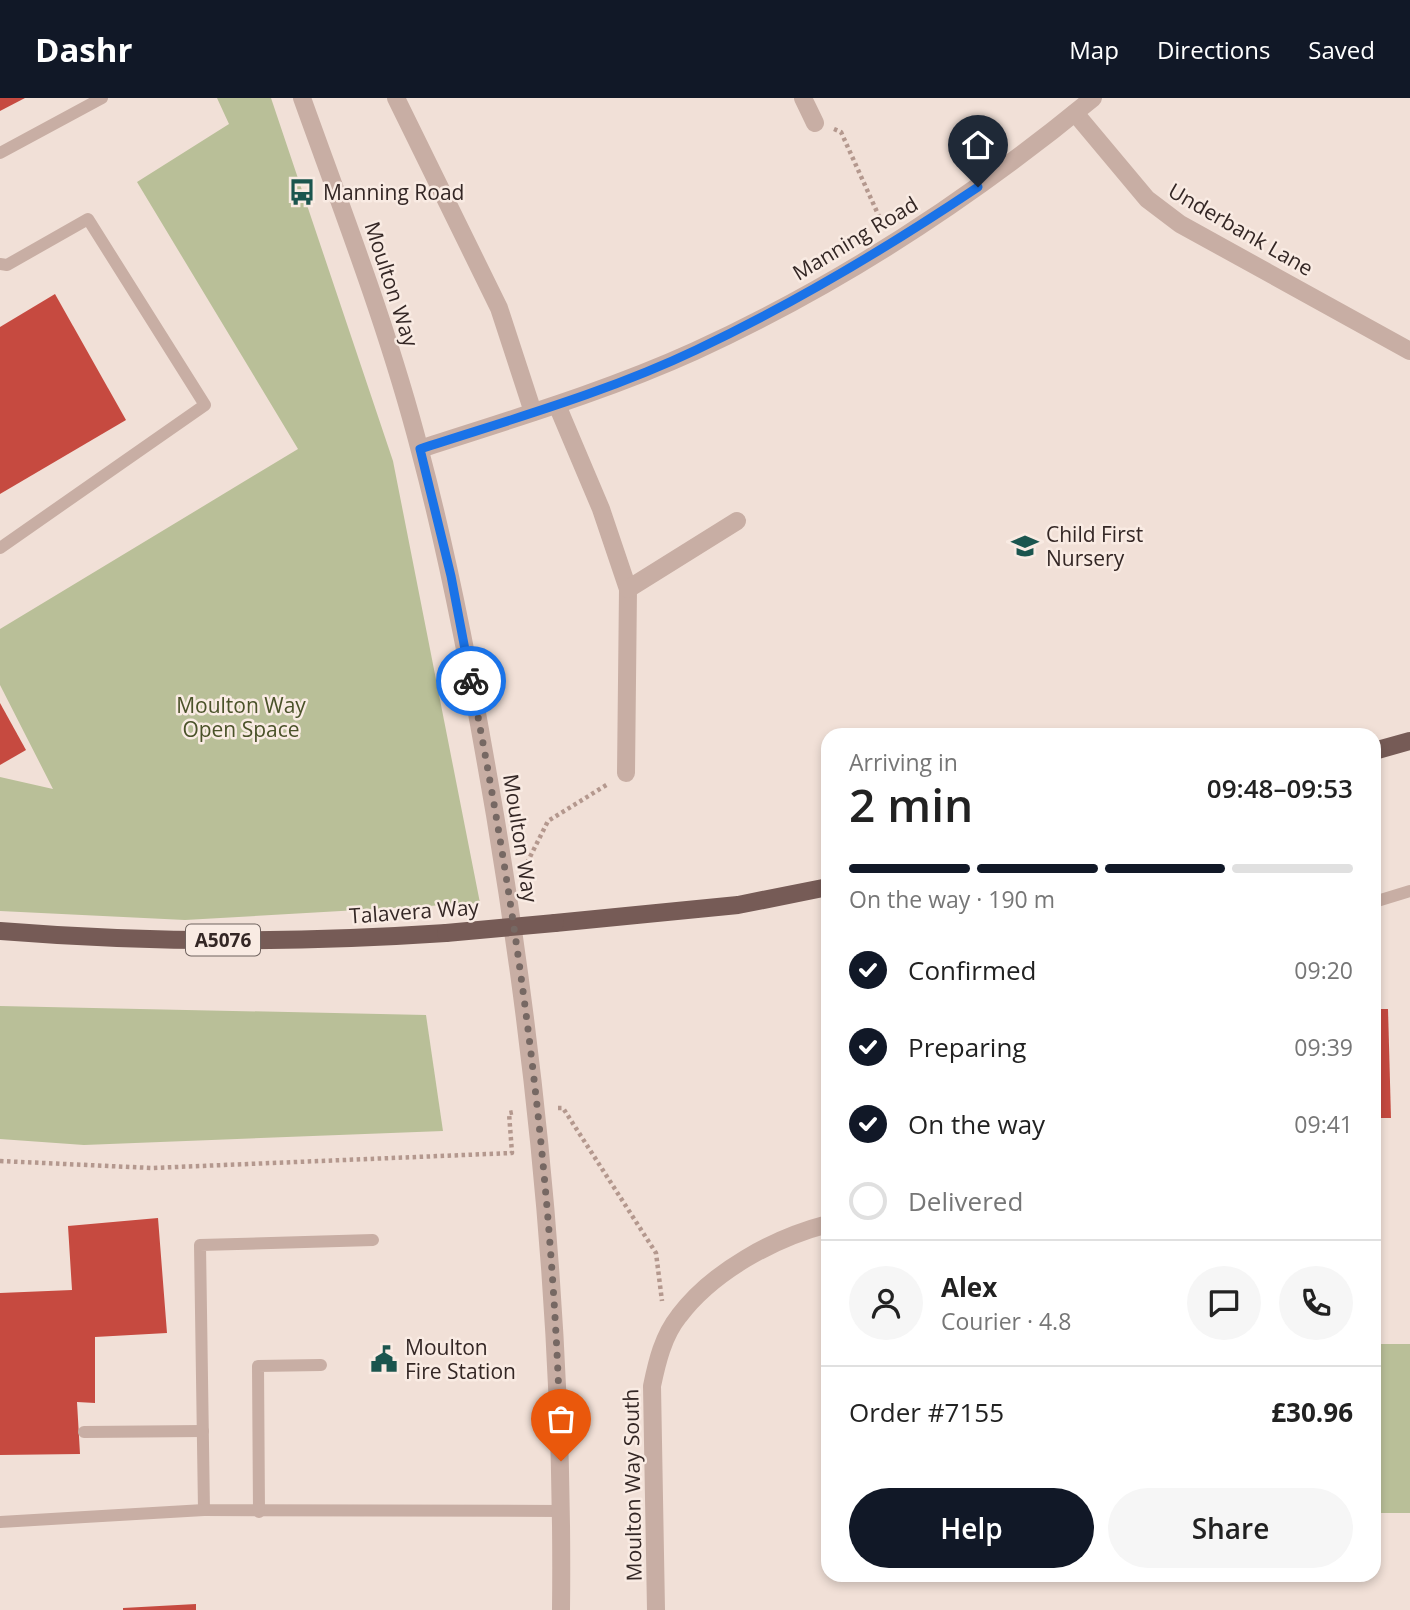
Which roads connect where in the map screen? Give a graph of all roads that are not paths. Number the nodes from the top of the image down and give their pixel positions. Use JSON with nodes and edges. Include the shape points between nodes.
{"nodes":[{"id":1,"x":102,"y":98,"type":"edge"},
{"id":2,"x":302,"y":98,"type":"edge"},
{"id":3,"x":396,"y":98,"type":"edge"},
{"id":4,"x":803,"y":98,"type":"edge"},
{"id":5,"x":1093,"y":98,"type":"edge"},
{"id":6,"x":1075,"y":113,"type":"junction"},
{"id":7,"x":815,"y":123,"type":"road end"},
{"id":8,"x":0,"y":153,"type":"edge"},
{"id":9,"x":0,"y":264,"type":"edge"},
{"id":10,"x":1410,"y":351,"type":"edge"},
{"id":11,"x":557,"y":405,"type":"junction"},
{"id":12,"x":533,"y":412,"type":"junction"},
{"id":13,"x":420,"y":449,"type":"junction"},
{"id":14,"x":737,"y":521,"type":"dead end"},
{"id":15,"x":0,"y":548,"type":"edge"},
{"id":16,"x":628,"y":589,"type":"junction"},
{"id":17,"x":1410,"y":741,"type":"edge"},
{"id":18,"x":1381,"y":749,"type":"edge"},
{"id":19,"x":626,"y":773,"type":"road end"},
{"id":20,"x":821,"y":888,"type":"edge"},
{"id":21,"x":1410,"y":891,"type":"edge"},
{"id":22,"x":1381,"y":900,"type":"edge"},
{"id":23,"x":0,"y":931,"type":"edge"},
{"id":24,"x":821,"y":1226,"type":"edge"},
{"id":25,"x":373,"y":1240,"type":"dead end"},
{"id":26,"x":321,"y":1365,"type":"dead end"},
{"id":27,"x":203,"y":1431,"type":"junction"},
{"id":28,"x":85,"y":1432,"type":"dead end"},
{"id":29,"x":204,"y":1510,"type":"junction"},
{"id":30,"x":562,"y":1511,"type":"junction"},
{"id":31,"x":259,"y":1512,"type":"junction"},
{"id":32,"x":0,"y":1522,"type":"edge"},
{"id":33,"x":561,"y":1610,"type":"edge"},
{"id":34,"x":656,"y":1610,"type":"edge"}],
"edges":[{"from":1,"to":8,"type":"lane"},
{"from":2,"to":13,"type":"street","name":"Moulton Way","via":[[373,295]]},
{"from":3,"to":12,"type":"street","via":[[499,309]]},
{"from":4,"to":7,"type":"street"},
{"from":5,"to":6,"type":"street","name":"Manning Road"},
{"from":6,"to":10,"type":"street","name":"Underbank Lane","via":[[1147,199],[1180,224]]},
{"from":6,"to":11,"type":"street","name":"Manning Road","via":[[892,246],[801,298],[694,351]]},
{"from":9,"to":15,"type":"lane","via":[[7,265],[88,219],[205,405]]},
{"from":11,"to":12,"type":"street","name":"Manning Road"},
{"from":11,"to":16,"type":"street","via":[[601,509]]},
{"from":12,"to":13,"type":"street","name":"Manning Road"},
{"from":13,"to":30,"type":"street","name":"Moulton Way","via":[[451,576],[508,893],[536,1110],[555,1319]]},
{"from":14,"to":16,"type":"street"},
{"from":16,"to":19,"type":"street"},
{"from":17,"to":18,"type":"main road"},
{"from":20,"to":23,"type":"main road","name":"Talavera Way","number":"A5076","bridge":true,"via":[[738,905],[367,939],[210,940]]},
{"from":21,"to":22,"type":"lane"},
{"from":24,"to":34,"type":"street","name":"Moulton Way South","via":[[758,1252],[719,1279],[678,1317],[667,1336],[652,1386]]},
{"from":25,"to":27,"type":"lane","via":[[200,1245]]},
{"from":26,"to":31,"type":"lane","via":[[258,1366]]},
{"from":27,"to":28,"type":"lane"},
{"from":27,"to":29,"type":"lane"},
{"from":29,"to":31,"type":"lane"},
{"from":29,"to":32,"type":"lane"},
{"from":30,"to":31,"type":"lane"},
{"from":30,"to":33,"type":"street","name":"Moulton Way"}]}
